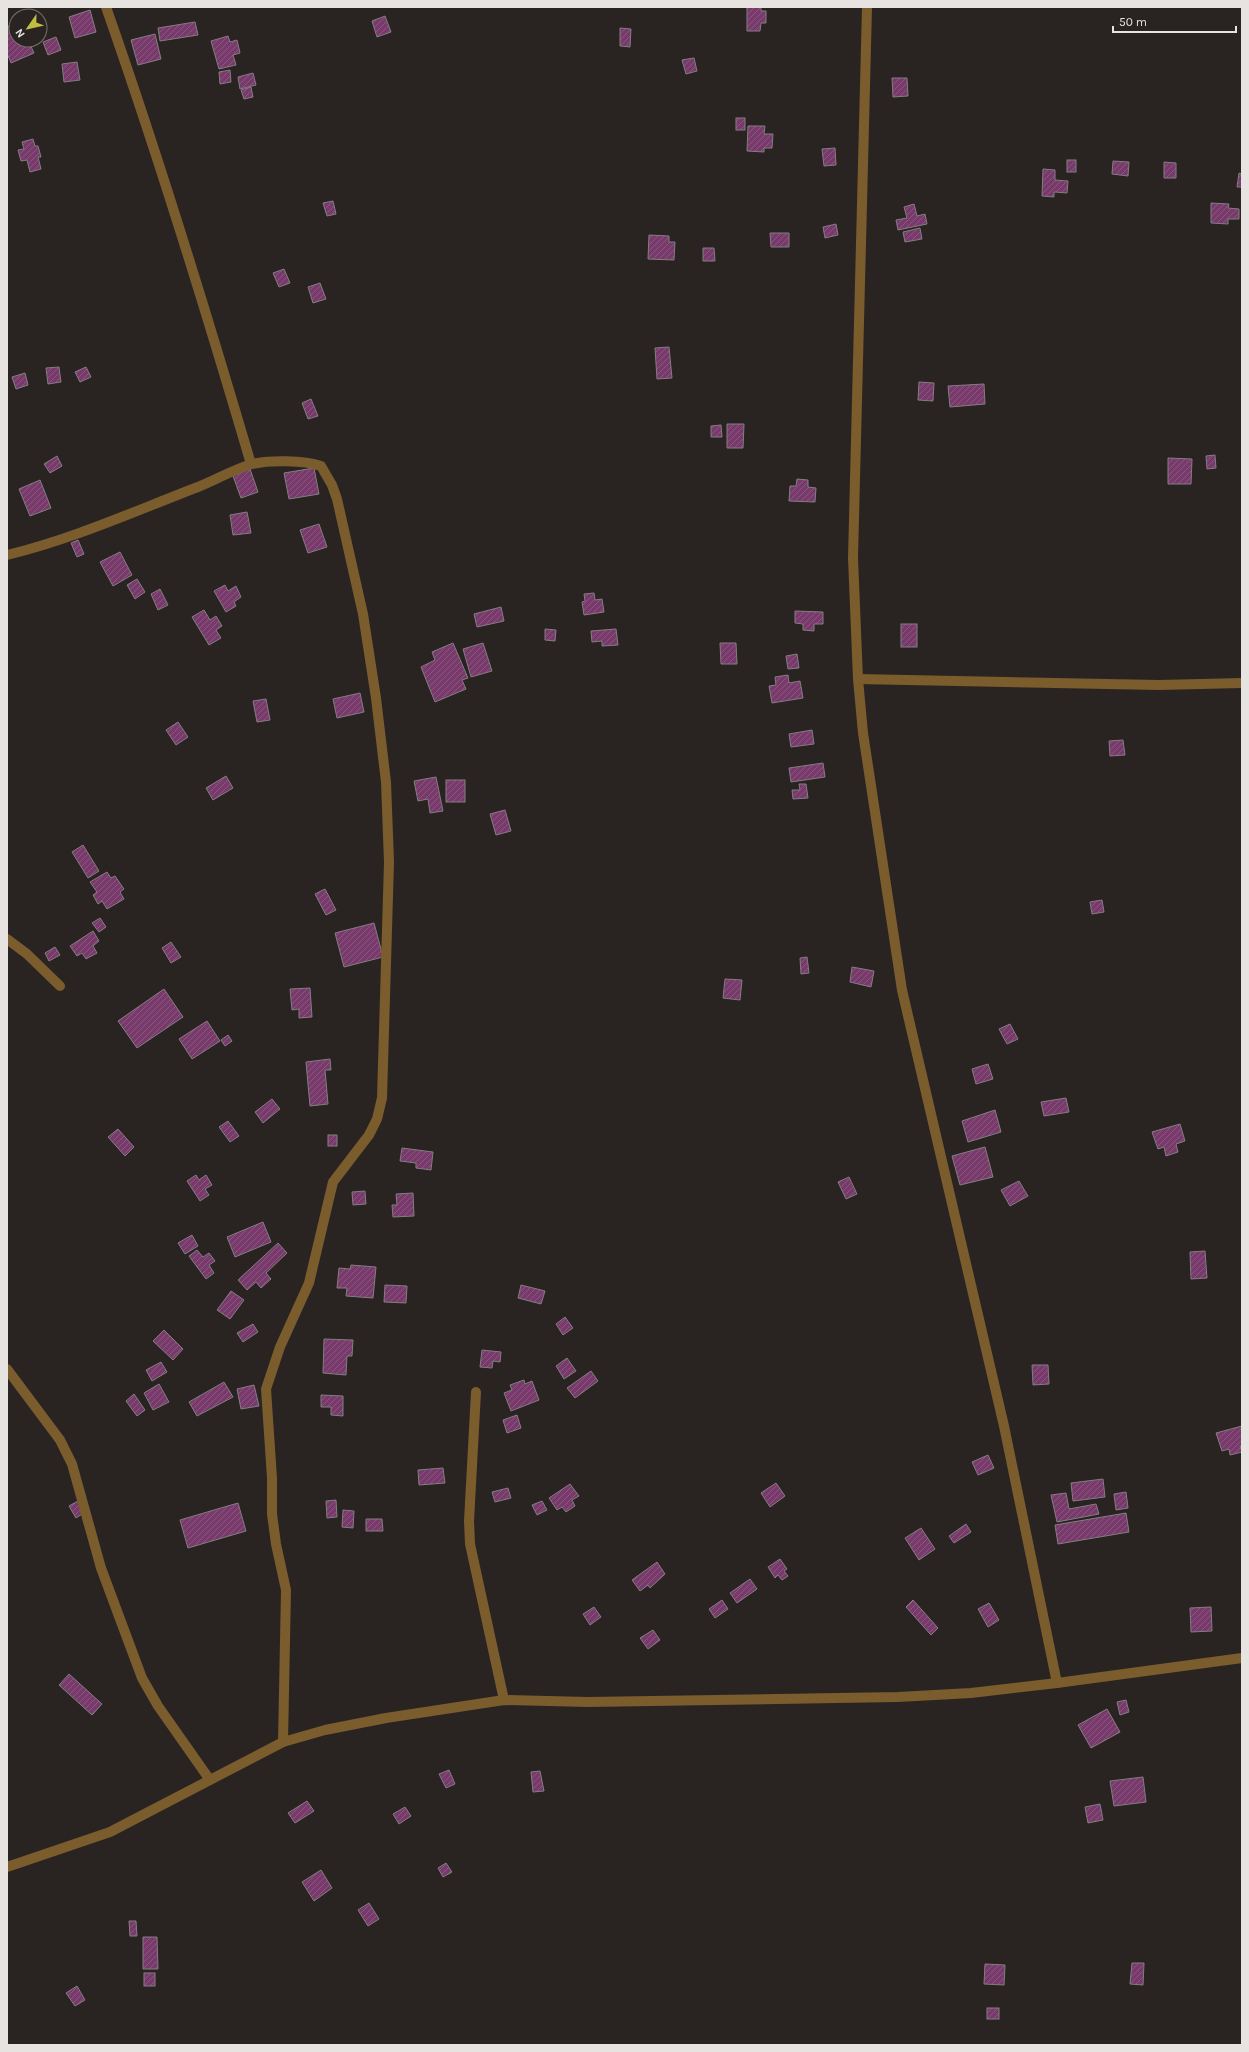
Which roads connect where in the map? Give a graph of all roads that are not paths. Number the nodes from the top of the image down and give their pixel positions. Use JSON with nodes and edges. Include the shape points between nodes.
{"nodes":[{"id":1,"x":106,"y":7,"type":"edge"},
{"id":2,"x":867,"y":7,"type":"edge"},
{"id":3,"x":251,"y":464,"type":"junction"},
{"id":4,"x":7,"y":556,"type":"edge"},
{"id":5,"x":858,"y":680,"type":"junction"},
{"id":6,"x":1242,"y":683,"type":"edge"},
{"id":7,"x":7,"y":939,"type":"edge"},
{"id":8,"x":60,"y":986,"type":"dead end"},
{"id":9,"x":7,"y":1370,"type":"edge"},
{"id":10,"x":476,"y":1392,"type":"dead end"},
{"id":11,"x":1242,"y":1658,"type":"edge"},
{"id":12,"x":1057,"y":1683,"type":"junction"},
{"id":13,"x":504,"y":1700,"type":"junction"},
{"id":14,"x":283,"y":1742,"type":"junction"},
{"id":15,"x":210,"y":1780,"type":"junction"},
{"id":16,"x":7,"y":1866,"type":"edge"}],
"edges":[{"from":1,"to":3,"type":"street","via":[[133,83]]},
{"from":2,"to":5,"type":"street","via":[[853,558]]},
{"from":3,"to":4,"type":"street","via":[[48,545]]},
{"from":3,"to":14,"type":"street","via":[[312,463],[321,466],[337,499],[363,614],[376,698],[386,782],[389,862],[382,1098],[377,1119],[369,1135],[333,1182],[309,1283],[280,1347],[266,1389],[272,1514],[286,1590]]},
{"from":5,"to":6,"type":"street","via":[[1160,685]]},
{"from":5,"to":12,"type":"street","via":[[863,733],[902,990],[1004,1426]]},
{"from":7,"to":8,"type":"street","via":[[27,954]]},
{"from":9,"to":15,"type":"street","via":[[60,1440],[72,1464],[101,1568],[142,1678],[158,1706]]},
{"from":10,"to":13,"type":"street","via":[[470,1544]]},
{"from":11,"to":12,"type":"street"},
{"from":12,"to":13,"type":"street","via":[[971,1693],[898,1697],[588,1702]]},
{"from":13,"to":14,"type":"street","via":[[386,1718],[325,1730]]},
{"from":14,"to":15,"type":"street"},
{"from":15,"to":16,"type":"street","via":[[110,1832]]}]}
